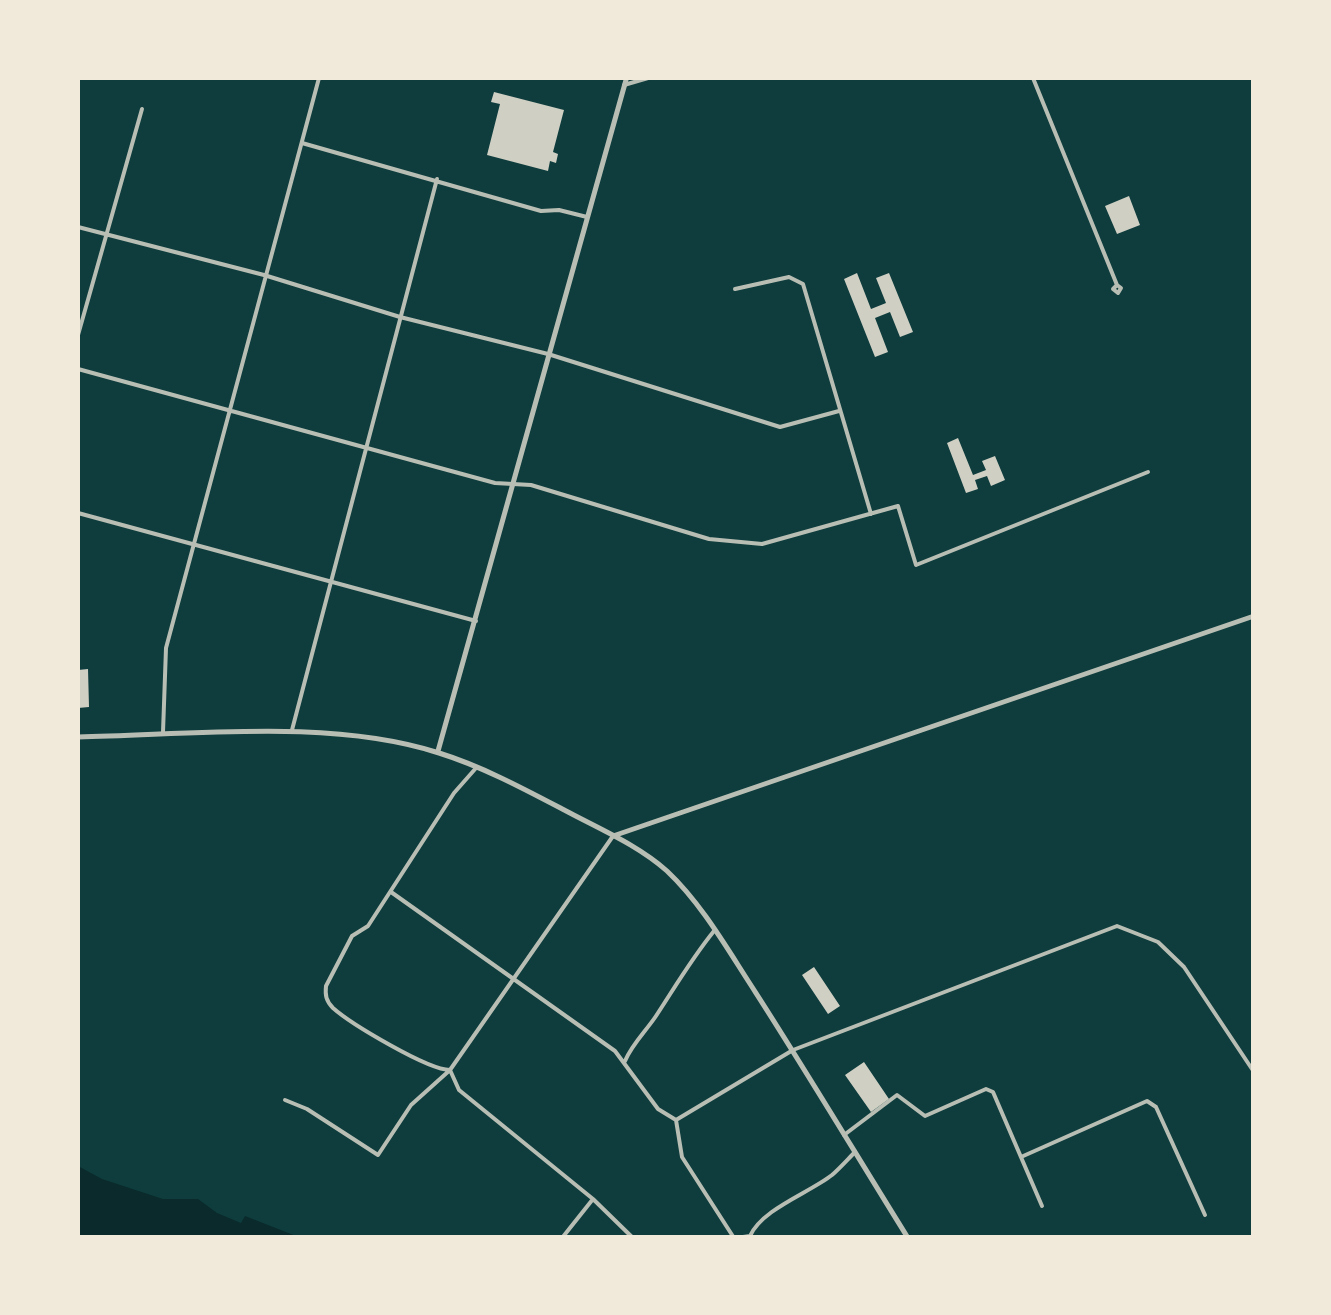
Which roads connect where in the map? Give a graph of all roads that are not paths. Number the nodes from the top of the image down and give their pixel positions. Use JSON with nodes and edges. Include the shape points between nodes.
{"nodes":[{"id":1,"x":319,"y":78,"type":"edge"},
{"id":2,"x":648,"y":78,"type":"edge"},
{"id":3,"x":1032,"y":78,"type":"edge"},
{"id":4,"x":625,"y":81,"type":"edge"},
{"id":5,"x":142,"y":108,"type":"dead end"},
{"id":6,"x":302,"y":142,"type":"junction"},
{"id":7,"x":437,"y":179,"type":"junction"},
{"id":8,"x":588,"y":217,"type":"junction"},
{"id":9,"x":78,"y":226,"type":"edge"},
{"id":10,"x":106,"y":234,"type":"junction"},
{"id":11,"x":264,"y":276,"type":"junction"},
{"id":12,"x":1116,"y":285,"type":"dead end"},
{"id":13,"x":734,"y":289,"type":"dead end"},
{"id":14,"x":400,"y":317,"type":"junction"},
{"id":15,"x":78,"y":335,"type":"edge"},
{"id":16,"x":548,"y":354,"type":"junction"},
{"id":17,"x":78,"y":369,"type":"edge"},
{"id":18,"x":228,"y":410,"type":"junction"},
{"id":19,"x":839,"y":412,"type":"junction"},
{"id":20,"x":365,"y":449,"type":"junction"},
{"id":21,"x":1148,"y":472,"type":"dead end"},
{"id":22,"x":512,"y":482,"type":"junction"},
{"id":23,"x":78,"y":513,"type":"edge"},
{"id":24,"x":870,"y":514,"type":"junction"},
{"id":25,"x":194,"y":543,"type":"junction"},
{"id":26,"x":330,"y":582,"type":"junction"},
{"id":27,"x":1254,"y":616,"type":"edge"},
{"id":28,"x":476,"y":621,"type":"junction"},
{"id":29,"x":291,"y":733,"type":"junction"},
{"id":30,"x":163,"y":735,"type":"junction"},
{"id":31,"x":78,"y":737,"type":"edge"},
{"id":32,"x":438,"y":752,"type":"junction"},
{"id":33,"x":476,"y":768,"type":"junction"},
{"id":34,"x":613,"y":836,"type":"junction"},
{"id":35,"x":391,"y":892,"type":"junction"},
{"id":36,"x":714,"y":931,"type":"junction"},
{"id":37,"x":515,"y":979,"type":"junction"},
{"id":38,"x":793,"y":1050,"type":"junction"},
{"id":39,"x":626,"y":1061,"type":"junction"},
{"id":40,"x":450,"y":1070,"type":"junction"},
{"id":41,"x":1254,"y":1072,"type":"edge"},
{"id":42,"x":286,"y":1100,"type":"dead end"},
{"id":43,"x":676,"y":1120,"type":"junction"},
{"id":44,"x":844,"y":1135,"type":"junction"},
{"id":45,"x":855,"y":1152,"type":"junction"},
{"id":46,"x":1021,"y":1157,"type":"junction"},
{"id":47,"x":594,"y":1199,"type":"junction"},
{"id":48,"x":1042,"y":1206,"type":"dead end"},
{"id":49,"x":1205,"y":1216,"type":"dead end"},
{"id":50,"x":750,"y":1237,"type":"edge"},
{"id":51,"x":562,"y":1238,"type":"edge"},
{"id":52,"x":633,"y":1238,"type":"edge"},
{"id":53,"x":735,"y":1238,"type":"edge"},
{"id":54,"x":908,"y":1238,"type":"edge"}],
"edges":[{"from":1,"to":6,"type":"street"},
{"from":2,"to":4,"type":"street"},
{"from":3,"to":12,"type":"street"},
{"from":4,"to":8,"type":"street"},
{"from":5,"to":10,"type":"street"},
{"from":6,"to":7,"type":"street"},
{"from":6,"to":11,"type":"street"},
{"from":7,"to":8,"type":"street","via":[[541,211]]},
{"from":7,"to":14,"type":"street"},
{"from":8,"to":16,"type":"street"},
{"from":9,"to":10,"type":"street"},
{"from":10,"to":11,"type":"street"},
{"from":10,"to":15,"type":"street"},
{"from":11,"to":14,"type":"street"},
{"from":11,"to":18,"type":"street"},
{"from":13,"to":19,"type":"street","via":[[788,277],[803,284]]},
{"from":14,"to":16,"type":"street"},
{"from":14,"to":20,"type":"street"},
{"from":16,"to":19,"type":"street","via":[[780,427]]},
{"from":16,"to":22,"type":"street"},
{"from":17,"to":18,"type":"street"},
{"from":18,"to":20,"type":"street"},
{"from":18,"to":25,"type":"street"},
{"from":19,"to":24,"type":"street"},
{"from":20,"to":22,"type":"street"},
{"from":20,"to":26,"type":"street"},
{"from":21,"to":24,"type":"street","via":[[916,565],[898,506]]},
{"from":22,"to":24,"type":"street","via":[[709,539],[762,544]]},
{"from":22,"to":28,"type":"street"},
{"from":23,"to":25,"type":"street"},
{"from":25,"to":26,"type":"street"},
{"from":25,"to":30,"type":"street","via":[[166,648]]},
{"from":26,"to":28,"type":"street"},
{"from":26,"to":29,"type":"street"},
{"from":27,"to":34,"type":"street"},
{"from":28,"to":32,"type":"street"},
{"from":29,"to":30,"type":"street"},
{"from":29,"to":32,"type":"street"},
{"from":30,"to":31,"type":"street"},
{"from":32,"to":33,"type":"street"},
{"from":33,"to":34,"type":"street"},
{"from":33,"to":35,"type":"street"},
{"from":34,"to":36,"type":"street","via":[[665,869]]},
{"from":34,"to":37,"type":"street"},
{"from":35,"to":37,"type":"street"},
{"from":35,"to":40,"type":"street","via":[[368,926],[352,936],[325,994],[332,1008],[353,1021],[428,1066]]},
{"from":36,"to":38,"type":"street"},
{"from":36,"to":39,"type":"street"},
{"from":37,"to":39,"type":"street"},
{"from":37,"to":40,"type":"street"},
{"from":38,"to":41,"type":"street","via":[[1117,926],[1158,942],[1184,967]]},
{"from":38,"to":43,"type":"street"},
{"from":38,"to":44,"type":"street"},
{"from":39,"to":43,"type":"street","via":[[658,1109]]},
{"from":40,"to":42,"type":"street","via":[[411,1105],[378,1154]]},
{"from":40,"to":47,"type":"street","via":[[459,1090]]},
{"from":43,"to":53,"type":"street","via":[[682,1157]]},
{"from":44,"to":45,"type":"street"},
{"from":44,"to":46,"type":"street","via":[[897,1096],[925,1116],[986,1089]]},
{"from":45,"to":50,"type":"street","via":[[773,1211]]},
{"from":45,"to":54,"type":"street"},
{"from":46,"to":48,"type":"street"},
{"from":46,"to":49,"type":"street","via":[[1146,1102],[1156,1106]]},
{"from":47,"to":51,"type":"street"},
{"from":47,"to":52,"type":"street"},
{"from":50,"to":53,"type":"street"}]}
